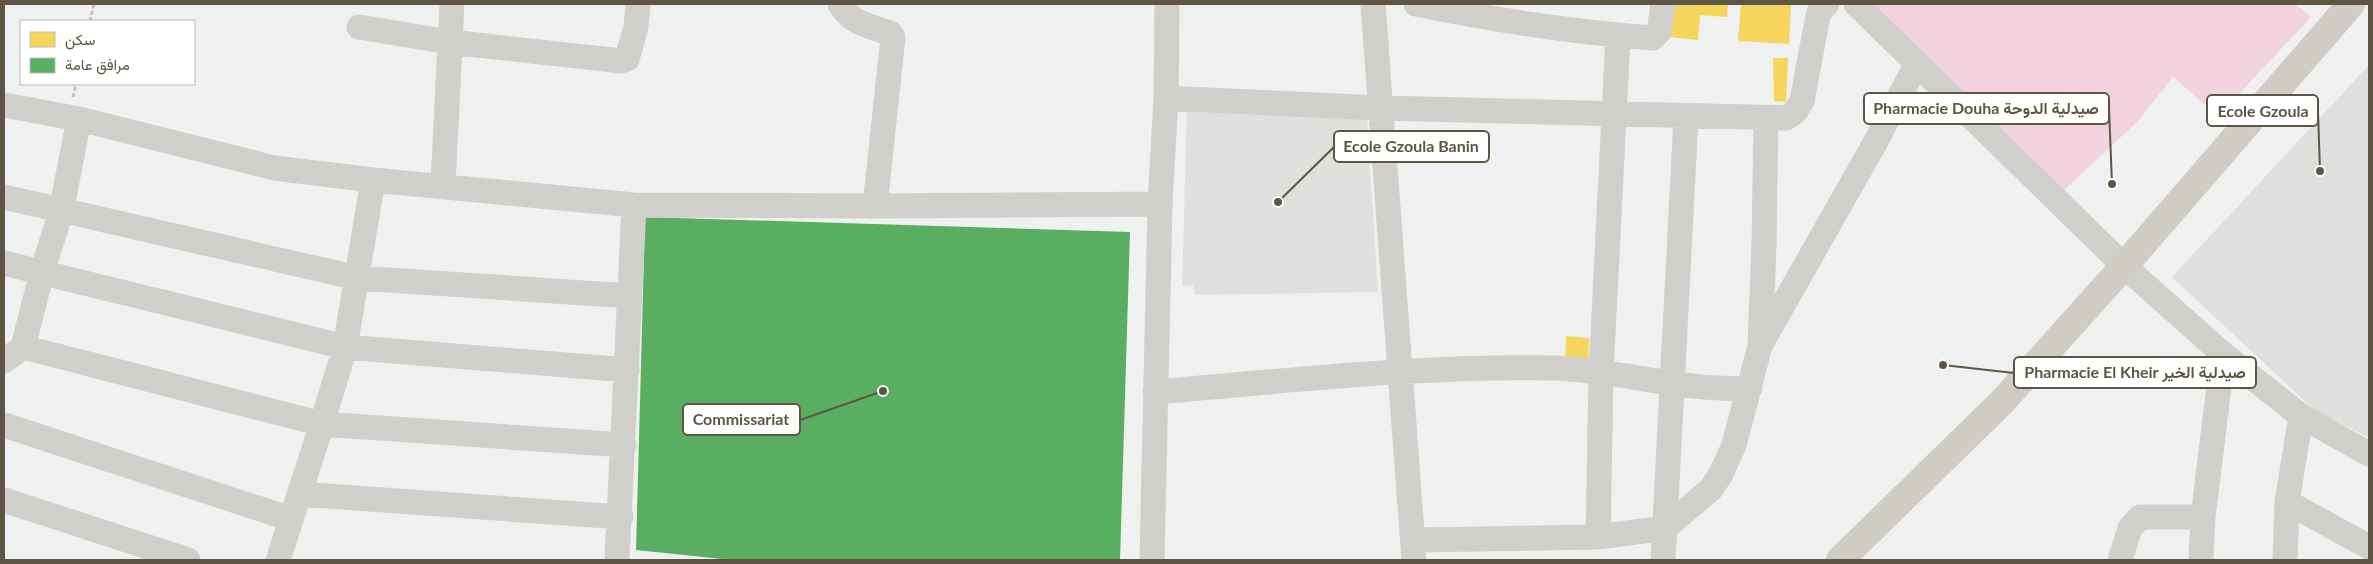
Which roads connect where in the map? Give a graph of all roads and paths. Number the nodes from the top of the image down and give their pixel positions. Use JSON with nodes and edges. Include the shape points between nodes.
{"nodes":[{"id":1,"x":94,"y":4,"type":"edge"},
{"id":2,"x":452,"y":4,"type":"edge"},
{"id":3,"x":638,"y":4,"type":"edge"},
{"id":4,"x":840,"y":4,"type":"edge"},
{"id":5,"x":1167,"y":4,"type":"edge"},
{"id":6,"x":1373,"y":4,"type":"edge"},
{"id":7,"x":1416,"y":4,"type":"edge"},
{"id":8,"x":1663,"y":4,"type":"edge"},
{"id":9,"x":1827,"y":4,"type":"edge"},
{"id":10,"x":1856,"y":4,"type":"edge"},
{"id":11,"x":2351,"y":4,"type":"edge"},
{"id":12,"x":1486,"y":11,"type":"edge"},
{"id":13,"x":90,"y":20,"type":"edge"},
{"id":14,"x":359,"y":27,"type":"dead end"},
{"id":15,"x":1618,"y":36,"type":"junction"},
{"id":16,"x":449,"y":42,"type":"junction"},
{"id":17,"x":1917,"y":63,"type":"junction"},
{"id":18,"x":1166,"y":98,"type":"junction"},
{"id":19,"x":4,"y":105,"type":"edge"},
{"id":20,"x":1379,"y":108,"type":"junction"},
{"id":21,"x":1615,"y":113,"type":"junction"},
{"id":22,"x":1686,"y":117,"type":"junction"},
{"id":23,"x":1766,"y":118,"type":"junction"},
{"id":24,"x":79,"y":119,"type":"junction"},
{"id":25,"x":373,"y":180,"type":"junction"},
{"id":26,"x":443,"y":185,"type":"junction"},
{"id":27,"x":4,"y":197,"type":"edge"},
{"id":28,"x":1160,"y":204,"type":"junction"},
{"id":29,"x":634,"y":205,"type":"junction"},
{"id":30,"x":875,"y":206,"type":"junction"},
{"id":31,"x":61,"y":212,"type":"junction"},
{"id":32,"x":4,"y":263,"type":"edge"},
{"id":33,"x":2124,"y":266,"type":"junction"},
{"id":34,"x":42,"y":272,"type":"junction"},
{"id":35,"x":358,"y":278,"type":"junction"},
{"id":36,"x":630,"y":296,"type":"junction"},
{"id":37,"x":1760,"y":346,"type":"junction"},
{"id":38,"x":345,"y":347,"type":"junction"},
{"id":39,"x":14,"y":354,"type":"edge"},
{"id":40,"x":2223,"y":354,"type":"junction"},
{"id":41,"x":627,"y":370,"type":"junction"},
{"id":42,"x":1400,"y":371,"type":"junction"},
{"id":43,"x":1601,"y":374,"type":"junction"},
{"id":44,"x":1672,"y":384,"type":"junction"},
{"id":45,"x":1750,"y":388,"type":"junction"},
{"id":46,"x":1155,"y":392,"type":"junction"},
{"id":47,"x":2301,"y":416,"type":"junction"},
{"id":48,"x":322,"y":424,"type":"junction"},
{"id":49,"x":4,"y":425,"type":"edge"},
{"id":50,"x":624,"y":445,"type":"junction"},
{"id":51,"x":2369,"y":454,"type":"edge"},
{"id":52,"x":299,"y":494,"type":"junction"},
{"id":53,"x":4,"y":500,"type":"edge"},
{"id":54,"x":2287,"y":502,"type":"junction"},
{"id":55,"x":2203,"y":517,"type":"junction"},
{"id":56,"x":621,"y":518,"type":"junction"},
{"id":57,"x":291,"y":519,"type":"junction"},
{"id":58,"x":1665,"y":528,"type":"junction"},
{"id":59,"x":1598,"y":537,"type":"junction"},
{"id":60,"x":2369,"y":547,"type":"edge"},
{"id":61,"x":1414,"y":550,"type":"edge"},
{"id":62,"x":188,"y":560,"type":"edge"},
{"id":63,"x":278,"y":560,"type":"edge"},
{"id":64,"x":617,"y":560,"type":"edge"},
{"id":65,"x":1152,"y":560,"type":"edge"},
{"id":66,"x":1663,"y":560,"type":"edge"},
{"id":67,"x":1840,"y":560,"type":"edge"},
{"id":68,"x":2120,"y":560,"type":"edge"},
{"id":69,"x":2201,"y":560,"type":"edge"},
{"id":70,"x":2285,"y":560,"type":"edge"}],
"edges":[{"from":1,"to":13,"type":"path"},
{"from":2,"to":16,"type":"street"},
{"from":3,"to":16,"type":"street","via":[[630,51],[627,59],[622,61]]},
{"from":4,"to":30,"type":"street","via":[[852,19],[893,37]]},
{"from":5,"to":18,"type":"street"},
{"from":6,"to":20,"type":"street"},
{"from":7,"to":12,"type":"street"},
{"from":8,"to":15,"type":"street","via":[[1659,32],[1655,37]]},
{"from":9,"to":23,"type":"street","via":[[1819,12],[1802,101],[1786,118]]},
{"from":10,"to":17,"type":"street"},
{"from":11,"to":33,"type":"main road"},
{"from":12,"to":15,"type":"street"},
{"from":14,"to":16,"type":"street"},
{"from":15,"to":21,"type":"street"},
{"from":16,"to":26,"type":"street"},
{"from":17,"to":33,"type":"street"},
{"from":17,"to":37,"type":"street"},
{"from":18,"to":20,"type":"street"},
{"from":18,"to":28,"type":"street"},
{"from":19,"to":24,"type":"street"},
{"from":20,"to":21,"type":"street"},
{"from":20,"to":42,"type":"street"},
{"from":21,"to":22,"type":"street"},
{"from":21,"to":43,"type":"street"},
{"from":22,"to":23,"type":"street"},
{"from":22,"to":44,"type":"street"},
{"from":23,"to":37,"type":"street"},
{"from":24,"to":25,"type":"street","via":[[274,168]]},
{"from":24,"to":31,"type":"street"},
{"from":25,"to":26,"type":"street"},
{"from":25,"to":35,"type":"street"},
{"from":26,"to":29,"type":"street"},
{"from":27,"to":31,"type":"street"},
{"from":28,"to":30,"type":"street"},
{"from":28,"to":46,"type":"street"},
{"from":29,"to":30,"type":"street"},
{"from":29,"to":36,"type":"street"},
{"from":31,"to":34,"type":"street"},
{"from":31,"to":35,"type":"street"},
{"from":32,"to":34,"type":"street"},
{"from":33,"to":40,"type":"street"},
{"from":33,"to":67,"type":"main road","via":[[2002,402]]},
{"from":34,"to":38,"type":"street"},
{"from":34,"to":39,"type":"street"},
{"from":35,"to":36,"type":"street"},
{"from":35,"to":38,"type":"street"},
{"from":36,"to":41,"type":"street"},
{"from":37,"to":45,"type":"street"},
{"from":38,"to":41,"type":"street"},
{"from":38,"to":48,"type":"street"},
{"from":39,"to":48,"type":"street"},
{"from":40,"to":47,"type":"street"},
{"from":40,"to":55,"type":"street"},
{"from":41,"to":50,"type":"street"},
{"from":42,"to":43,"type":"street","via":[[1556,368]]},
{"from":42,"to":46,"type":"street"},
{"from":42,"to":61,"type":"street"},
{"from":43,"to":44,"type":"street"},
{"from":43,"to":59,"type":"street"},
{"from":44,"to":45,"type":"street","via":[[1730,390]]},
{"from":44,"to":58,"type":"street"},
{"from":45,"to":58,"type":"street","via":[[1734,445],[1721,474],[1703,497]]},
{"from":46,"to":65,"type":"street"},
{"from":47,"to":51,"type":"street"},
{"from":47,"to":54,"type":"street"},
{"from":48,"to":50,"type":"street"},
{"from":48,"to":52,"type":"street"},
{"from":49,"to":57,"type":"street"},
{"from":50,"to":56,"type":"street"},
{"from":52,"to":56,"type":"street"},
{"from":52,"to":57,"type":"street"},
{"from":53,"to":62,"type":"street"},
{"from":54,"to":60,"type":"street"},
{"from":54,"to":70,"type":"street"},
{"from":55,"to":68,"type":"street","via":[[2140,517],[2130,528]]},
{"from":55,"to":69,"type":"street"},
{"from":56,"to":64,"type":"street"},
{"from":57,"to":63,"type":"street"},
{"from":58,"to":59,"type":"street"},
{"from":58,"to":66,"type":"street"},
{"from":59,"to":61,"type":"street"}]}
